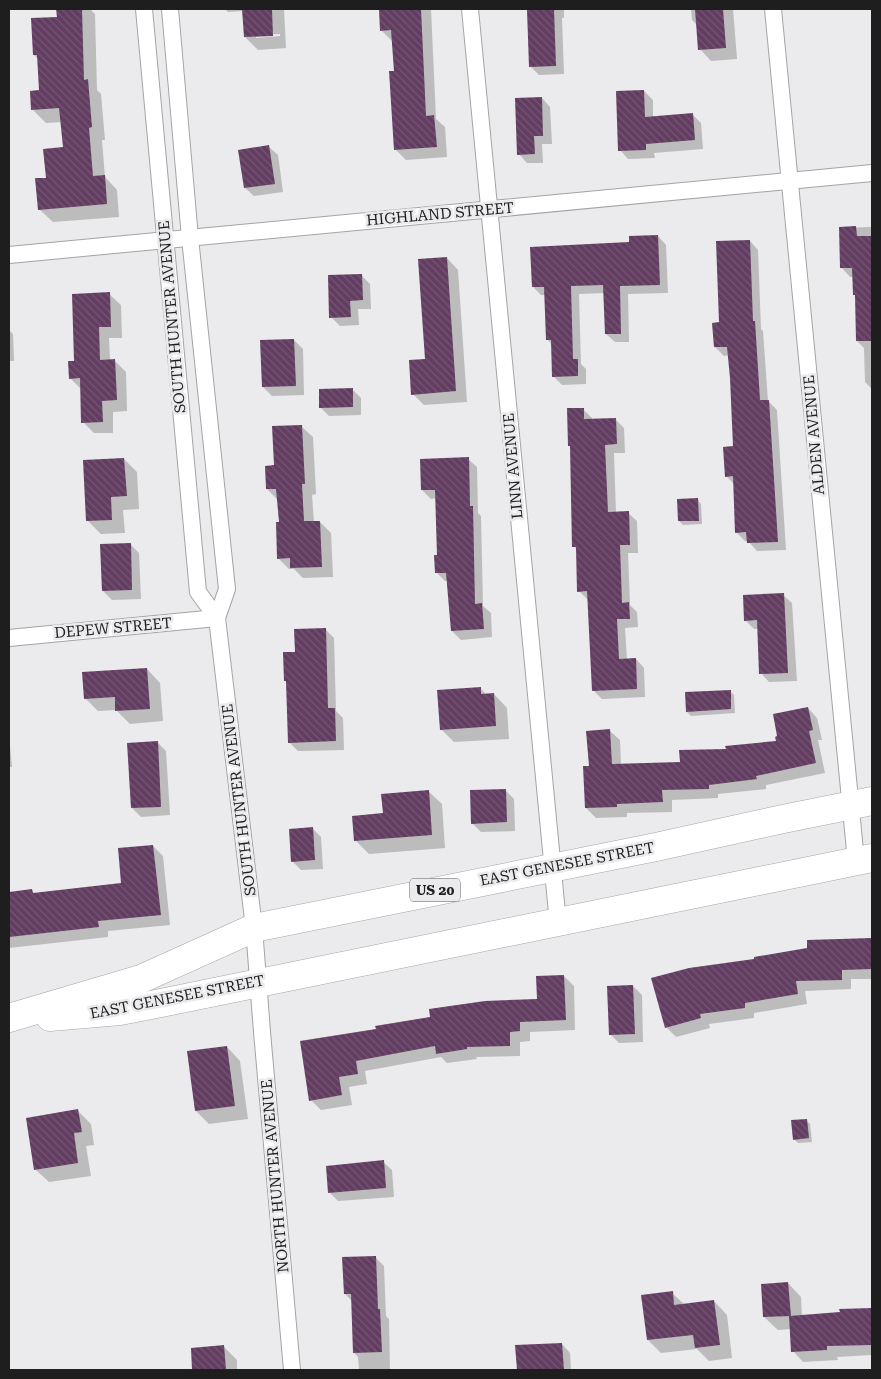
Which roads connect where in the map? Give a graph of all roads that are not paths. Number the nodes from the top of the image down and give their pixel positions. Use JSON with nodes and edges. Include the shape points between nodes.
{"nodes":[{"id":1,"x":144,"y":9,"type":"edge"},
{"id":2,"x":170,"y":9,"type":"edge"},
{"id":3,"x":470,"y":9,"type":"edge"},
{"id":4,"x":773,"y":9,"type":"edge"},
{"id":5,"x":872,"y":173,"type":"edge"},
{"id":6,"x":790,"y":181,"type":"junction"},
{"id":7,"x":489,"y":209,"type":"junction"},
{"id":8,"x":190,"y":238,"type":"junction"},
{"id":9,"x":165,"y":240,"type":"junction"},
{"id":10,"x":9,"y":256,"type":"edge"},
{"id":11,"x":217,"y":618,"type":"junction"},
{"id":12,"x":9,"y":638,"type":"edge"},
{"id":13,"x":861,"y":804,"type":"edge"},
{"id":14,"x":864,"y":859,"type":"edge"},
{"id":15,"x":552,"y":868,"type":"junction"},
{"id":16,"x":558,"y":923,"type":"junction"},
{"id":17,"x":254,"y":928,"type":"junction"},
{"id":18,"x":259,"y":982,"type":"junction"},
{"id":19,"x":9,"y":1019,"type":"edge"},
{"id":20,"x":292,"y":1370,"type":"edge"}],
"edges":[{"from":1,"to":9,"type":"street","name":"SOUTH HUNTER AVENUE"},
{"from":2,"to":8,"type":"street","name":"SOUTH HUNTER AVENUE"},
{"from":3,"to":7,"type":"street","name":"LINN AVENUE"},
{"from":4,"to":6,"type":"street","name":"ALDEN AVENUE"},
{"from":5,"to":6,"type":"street","name":"HIGHLAND STREET"},
{"from":6,"to":7,"type":"street","name":"HIGHLAND STREET"},
{"from":6,"to":13,"type":"street","name":"ALDEN AVENUE"},
{"from":7,"to":8,"type":"street","name":"HIGHLAND STREET"},
{"from":7,"to":15,"type":"street","name":"LINN AVENUE"},
{"from":8,"to":9,"type":"street","name":"HIGHLAND STREET"},
{"from":8,"to":11,"type":"street","name":"SOUTH HUNTER AVENUE","via":[[227,589]]},
{"from":9,"to":10,"type":"street","name":"HIGHLAND STREET"},
{"from":9,"to":11,"type":"street","name":"SOUTH HUNTER AVENUE","via":[[198,592]]},
{"from":11,"to":12,"type":"street","name":"DEPEW STREET"},
{"from":11,"to":17,"type":"street","name":"SOUTH HUNTER AVENUE"},
{"from":13,"to":14,"type":"street","name":"ALDEN AVENUE"},
{"from":13,"to":15,"type":"highway","name":"EAST GENESEE STREET","number":"US 20"},
{"from":14,"to":16,"type":"highway","name":"EAST GENESEE STREET","number":"US 20"},
{"from":15,"to":16,"type":"street","name":"LINN AVENUE"},
{"from":15,"to":17,"type":"highway","name":"EAST GENESEE STREET","number":"US 20"},
{"from":16,"to":18,"type":"highway","name":"EAST GENESEE STREET","number":"US 20"},
{"from":17,"to":18,"type":"street","name":"SOUTH HUNTER AVENUE"},
{"from":17,"to":19,"type":"highway","name":"EAST GENESEE STREET","number":"US 20","via":[[141,979]]},
{"from":18,"to":19,"type":"highway","name":"EAST GENESEE STREET","number":"US 20","via":[[120,1011]]},
{"from":18,"to":20,"type":"street","name":"NORTH HUNTER AVENUE"}]}
